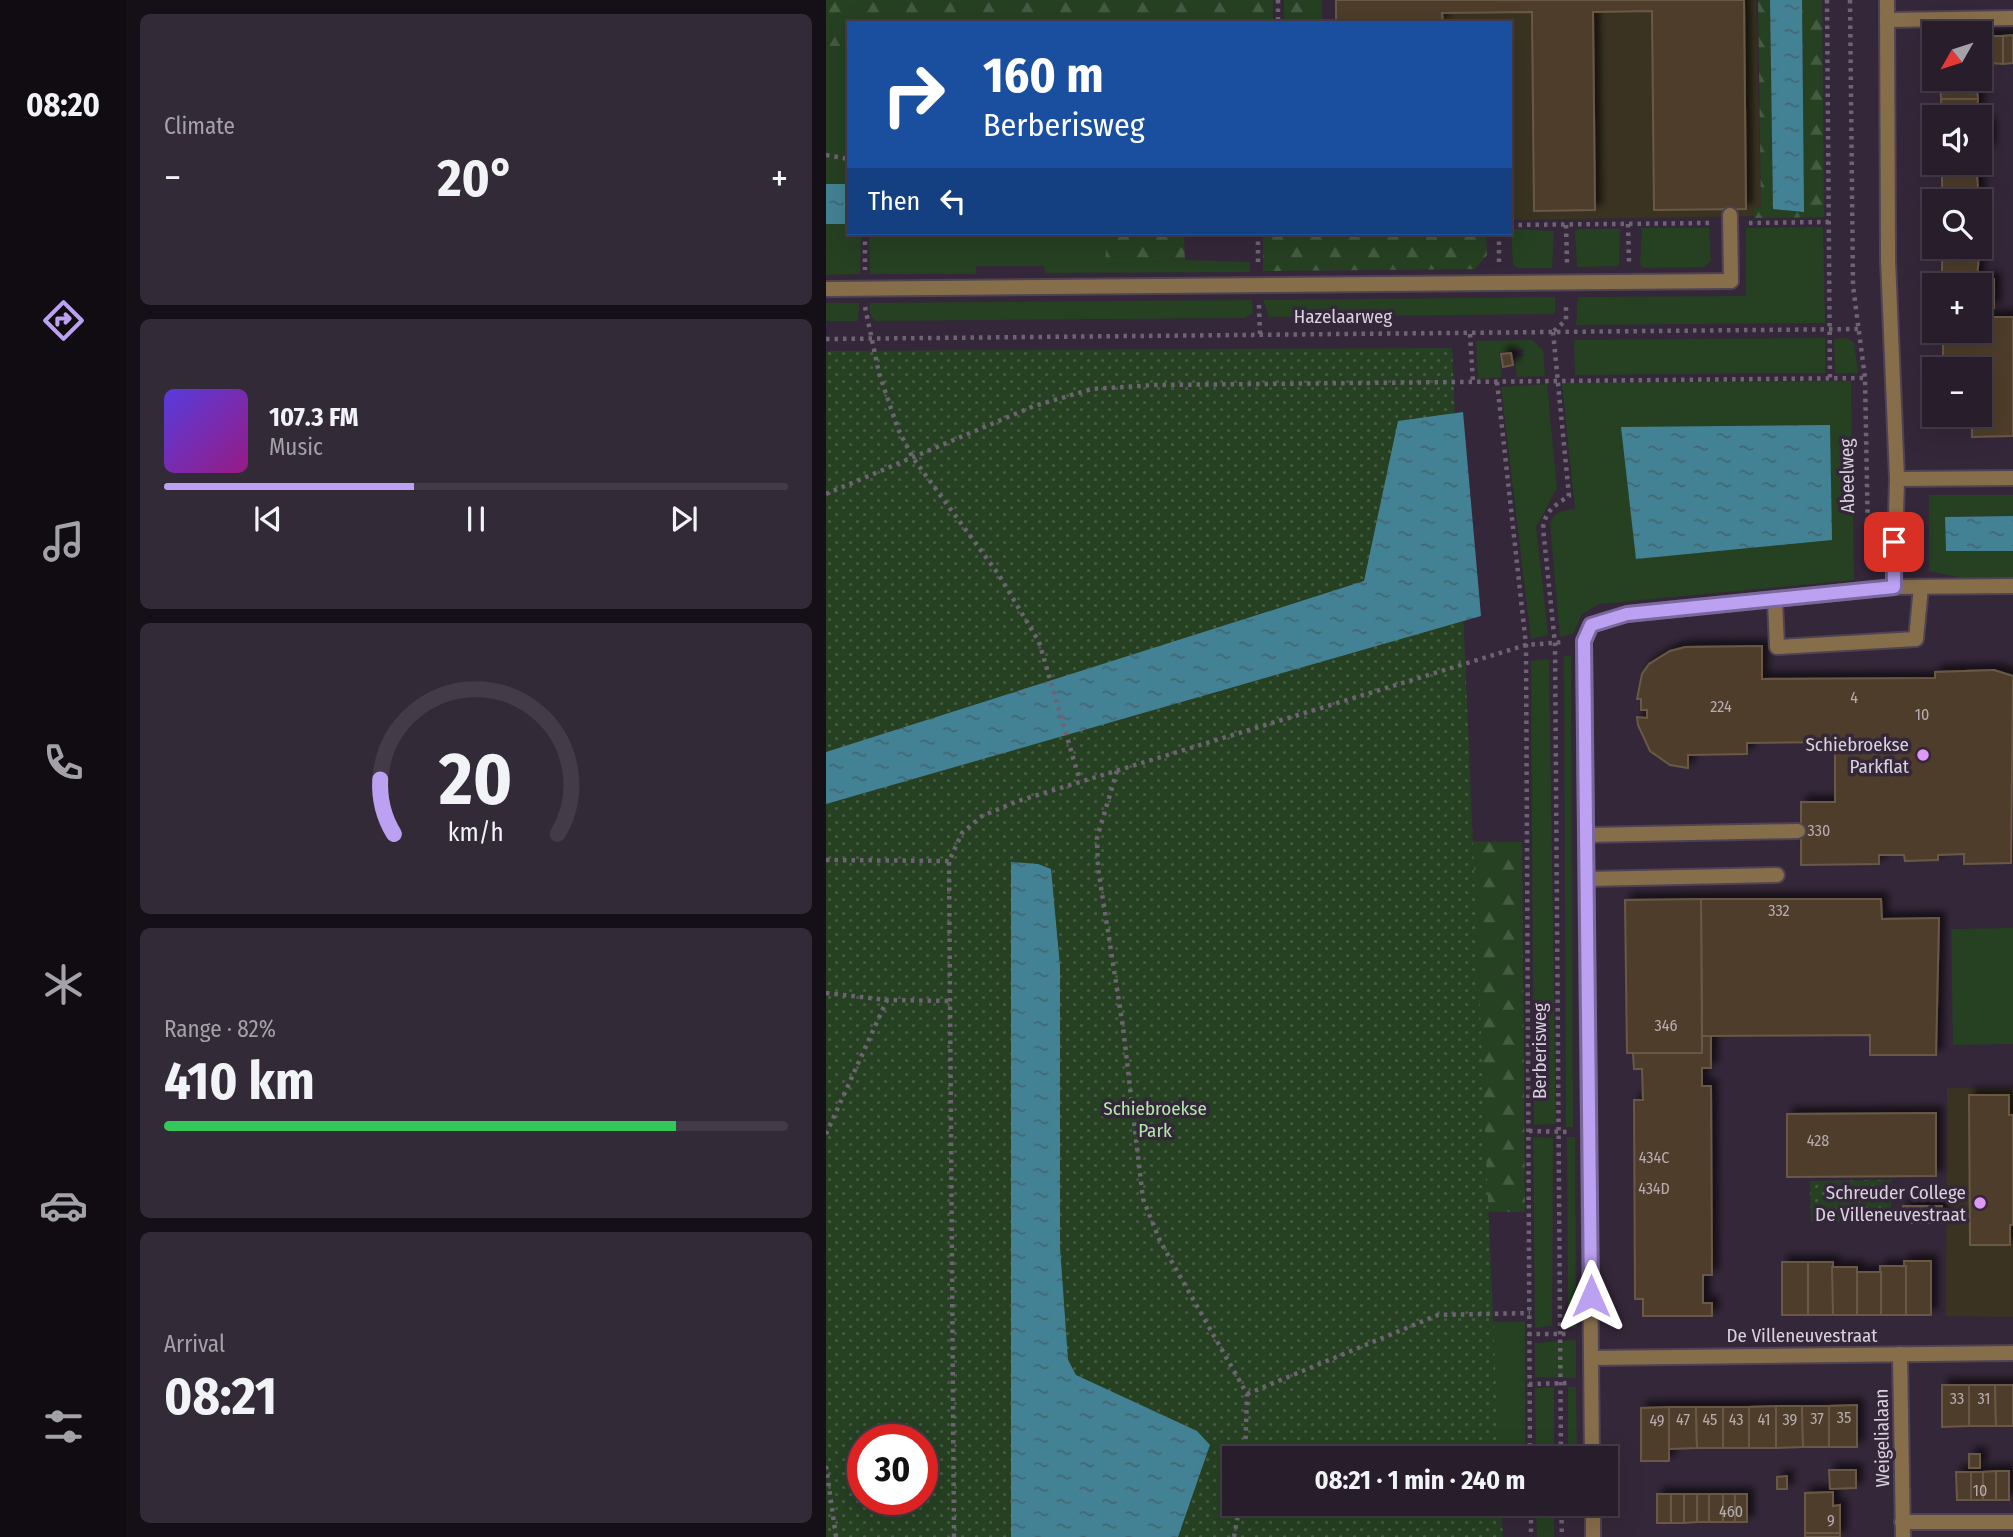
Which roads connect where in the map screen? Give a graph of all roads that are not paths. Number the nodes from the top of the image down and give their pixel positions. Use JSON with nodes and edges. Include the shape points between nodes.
{"nodes":[{"id":1,"x":1887,"y":0,"type":"edge"},
{"id":2,"x":2013,"y":18,"type":"edge"},
{"id":3,"x":1887,"y":20,"type":"junction"},
{"id":4,"x":1730,"y":219,"type":"road end"},
{"id":5,"x":826,"y":289,"type":"edge"},
{"id":6,"x":2013,"y":478,"type":"edge"},
{"id":7,"x":1897,"y":479,"type":"junction"},
{"id":8,"x":2013,"y":586,"type":"edge"},
{"id":9,"x":1894,"y":587,"type":"junction"},
{"id":10,"x":1921,"y":587,"type":"junction"},
{"id":11,"x":1774,"y":600,"type":"junction"},
{"id":12,"x":1798,"y":831,"type":"dead end"},
{"id":13,"x":1587,"y":835,"type":"junction"},
{"id":14,"x":1777,"y":875,"type":"dead end"},
{"id":15,"x":1588,"y":879,"type":"junction"},
{"id":16,"x":2013,"y":1353,"type":"edge"},
{"id":17,"x":1900,"y":1354,"type":"junction"},
{"id":18,"x":1591,"y":1358,"type":"junction"},
{"id":19,"x":1592,"y":1446,"type":"edge"},
{"id":20,"x":1593,"y":1516,"type":"edge"},
{"id":21,"x":2013,"y":1522,"type":"edge"},
{"id":22,"x":1902,"y":1530,"type":"edge"},
{"id":23,"x":1593,"y":1537,"type":"edge"}],
"edges":[{"from":1,"to":3,"type":"street"},
{"from":2,"to":3,"type":"street"},
{"from":3,"to":7,"type":"street","via":[[1888,260]]},
{"from":4,"to":5,"type":"street","name":"Hazelaarweg","via":[[1731,281]]},
{"from":6,"to":7,"type":"street"},
{"from":7,"to":9,"type":"street"},
{"from":8,"to":10,"type":"street"},
{"from":9,"to":10,"type":"street"},
{"from":9,"to":11,"type":"street"},
{"from":10,"to":11,"type":"street","via":[[1916,639],[1777,647]]},
{"from":11,"to":13,"type":"street","via":[[1627,614],[1591,625],[1584,641]]},
{"from":12,"to":13,"type":"street"},
{"from":13,"to":15,"type":"street"},
{"from":14,"to":15,"type":"street"},
{"from":15,"to":18,"type":"street"},
{"from":16,"to":17,"type":"street","name":"De Villeneuvestraat"},
{"from":17,"to":18,"type":"street","name":"De Villeneuvestraat"},
{"from":17,"to":22,"type":"street","name":"Weigelialaan"},
{"from":18,"to":19,"type":"street"},
{"from":20,"to":23,"type":"street"},
{"from":21,"to":22,"type":"street","name":"Weigelialaan"}]}
